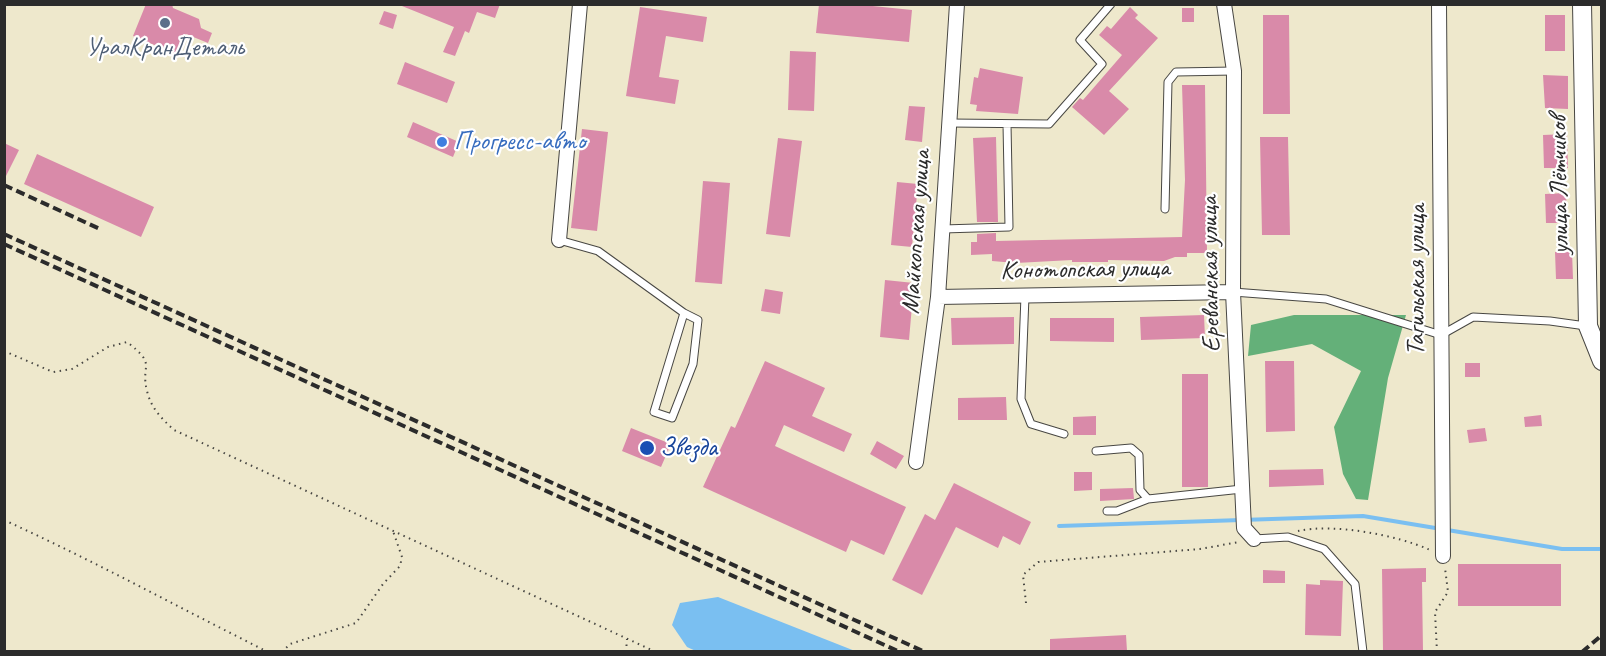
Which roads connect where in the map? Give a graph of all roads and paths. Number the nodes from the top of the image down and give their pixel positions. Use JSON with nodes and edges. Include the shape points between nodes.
{"nodes":[{"id":1,"x":580,"y":4,"type":"edge"},
{"id":2,"x":957,"y":4,"type":"edge"},
{"id":3,"x":1111,"y":4,"type":"edge"},
{"id":4,"x":1224,"y":4,"type":"edge"},
{"id":5,"x":1439,"y":4,"type":"edge"},
{"id":6,"x":1582,"y":4,"type":"edge"},
{"id":7,"x":1234,"y":71,"type":"junction"},
{"id":8,"x":950,"y":123,"type":"junction"},
{"id":9,"x":1007,"y":124,"type":"junction"},
{"id":10,"x":1165,"y":209,"type":"dead end"},
{"id":11,"x":943,"y":229,"type":"junction"},
{"id":12,"x":559,"y":240,"type":"joint"},
{"id":13,"x":1233,"y":292,"type":"junction"},
{"id":14,"x":1025,"y":296,"type":"junction"},
{"id":15,"x":938,"y":297,"type":"junction"},
{"id":16,"x":684,"y":313,"type":"junction"},
{"id":17,"x":1595,"y":329,"type":"edge"},
{"id":18,"x":1441,"y":335,"type":"junction"},
{"id":19,"x":4,"y":351,"type":"edge"},
{"id":20,"x":1602,"y":361,"type":"edge"},
{"id":21,"x":1064,"y":434,"type":"dead end"},
{"id":22,"x":1096,"y":451,"type":"dead end"},
{"id":23,"x":916,"y":462,"type":"dead end"},
{"id":24,"x":1242,"y":489,"type":"junction"},
{"id":25,"x":1148,"y":499,"type":"junction"},
{"id":26,"x":1107,"y":511,"type":"dead end"},
{"id":27,"x":4,"y":520,"type":"edge"},
{"id":28,"x":393,"y":531,"type":"junction"},
{"id":29,"x":1288,"y":537,"type":"junction"},
{"id":30,"x":1254,"y":539,"type":"junction"},
{"id":31,"x":1443,"y":556,"type":"junction"},
{"id":32,"x":1026,"y":603,"type":"dead end"},
{"id":33,"x":627,"y":639,"type":"junction"},
{"id":34,"x":268,"y":651,"type":"edge"},
{"id":35,"x":282,"y":651,"type":"edge"},
{"id":36,"x":626,"y":651,"type":"edge"},
{"id":37,"x":656,"y":651,"type":"edge"},
{"id":38,"x":1363,"y":651,"type":"edge"},
{"id":39,"x":1437,"y":651,"type":"edge"}],
"edges":[{"from":1,"to":12,"type":"street"},
{"from":2,"to":8,"type":"street","name":"Майкопская улица"},
{"from":3,"to":9,"type":"lane","via":[[1080,40],[1102,64],[1066,108],[1049,124]]},
{"from":4,"to":7,"type":"street","name":"Ереванская улица"},
{"from":5,"to":18,"type":"street","name":"Тагильская улица"},
{"from":6,"to":17,"type":"main road","name":"улица Лётчиков"},
{"from":7,"to":10,"type":"lane","via":[[1176,72],[1168,82]]},
{"from":7,"to":13,"type":"street","name":"Ереванская улица"},
{"from":8,"to":9,"type":"lane"},
{"from":8,"to":11,"type":"street","name":"Майкопская улица"},
{"from":9,"to":11,"type":"lane","via":[[1009,227]]},
{"from":11,"to":15,"type":"street","name":"Майкопская улица"},
{"from":12,"to":16,"type":"lane","via":[[598,251]]},
{"from":13,"to":14,"type":"street","name":"Конотопская улица"},
{"from":13,"to":18,"type":"lane","via":[[1326,299]]},
{"from":13,"to":24,"type":"street","name":"Ереванская улица"},
{"from":14,"to":15,"type":"street","name":"Конотопская улица"},
{"from":14,"to":21,"type":"lane","via":[[1021,399],[1031,424]]},
{"from":15,"to":23,"type":"street","name":"Майкопская улица"},
{"from":16,"to":16,"type":"lane","via":[[698,320],[693,364],[672,418],[654,412]]},
{"from":17,"to":18,"type":"lane","via":[[1550,321],[1473,317]]},
{"from":17,"to":20,"type":"main road","name":"улица Лётчиков"},
{"from":18,"to":31,"type":"street","name":"Тагильская улица"},
{"from":19,"to":28,"type":"path","via":[[53,372],[72,369],[108,347],[127,342],[148,362],[147,389],[157,414],[174,430]]},
{"from":22,"to":25,"type":"lane","via":[[1131,448],[1138,455],[1140,490]]},
{"from":24,"to":25,"type":"lane"},
{"from":24,"to":30,"type":"street","name":"Ереванская улица","via":[[1244,528]]},
{"from":25,"to":26,"type":"lane","via":[[1117,512]]},
{"from":27,"to":34,"type":"path","via":[[68,548]]},
{"from":28,"to":33,"type":"path"},
{"from":28,"to":35,"type":"path","via":[[402,557],[400,566],[356,623]]},
{"from":29,"to":30,"type":"lane"},
{"from":29,"to":31,"type":"path","via":[[1300,530],[1361,531],[1407,540]]},
{"from":29,"to":38,"type":"lane","via":[[1324,549],[1355,584]]},
{"from":30,"to":32,"type":"path","via":[[1200,549],[1038,562],[1023,575]]},
{"from":31,"to":39,"type":"path","via":[[1448,592],[1435,612]]},
{"from":33,"to":36,"type":"path"},
{"from":33,"to":37,"type":"path"}]}
